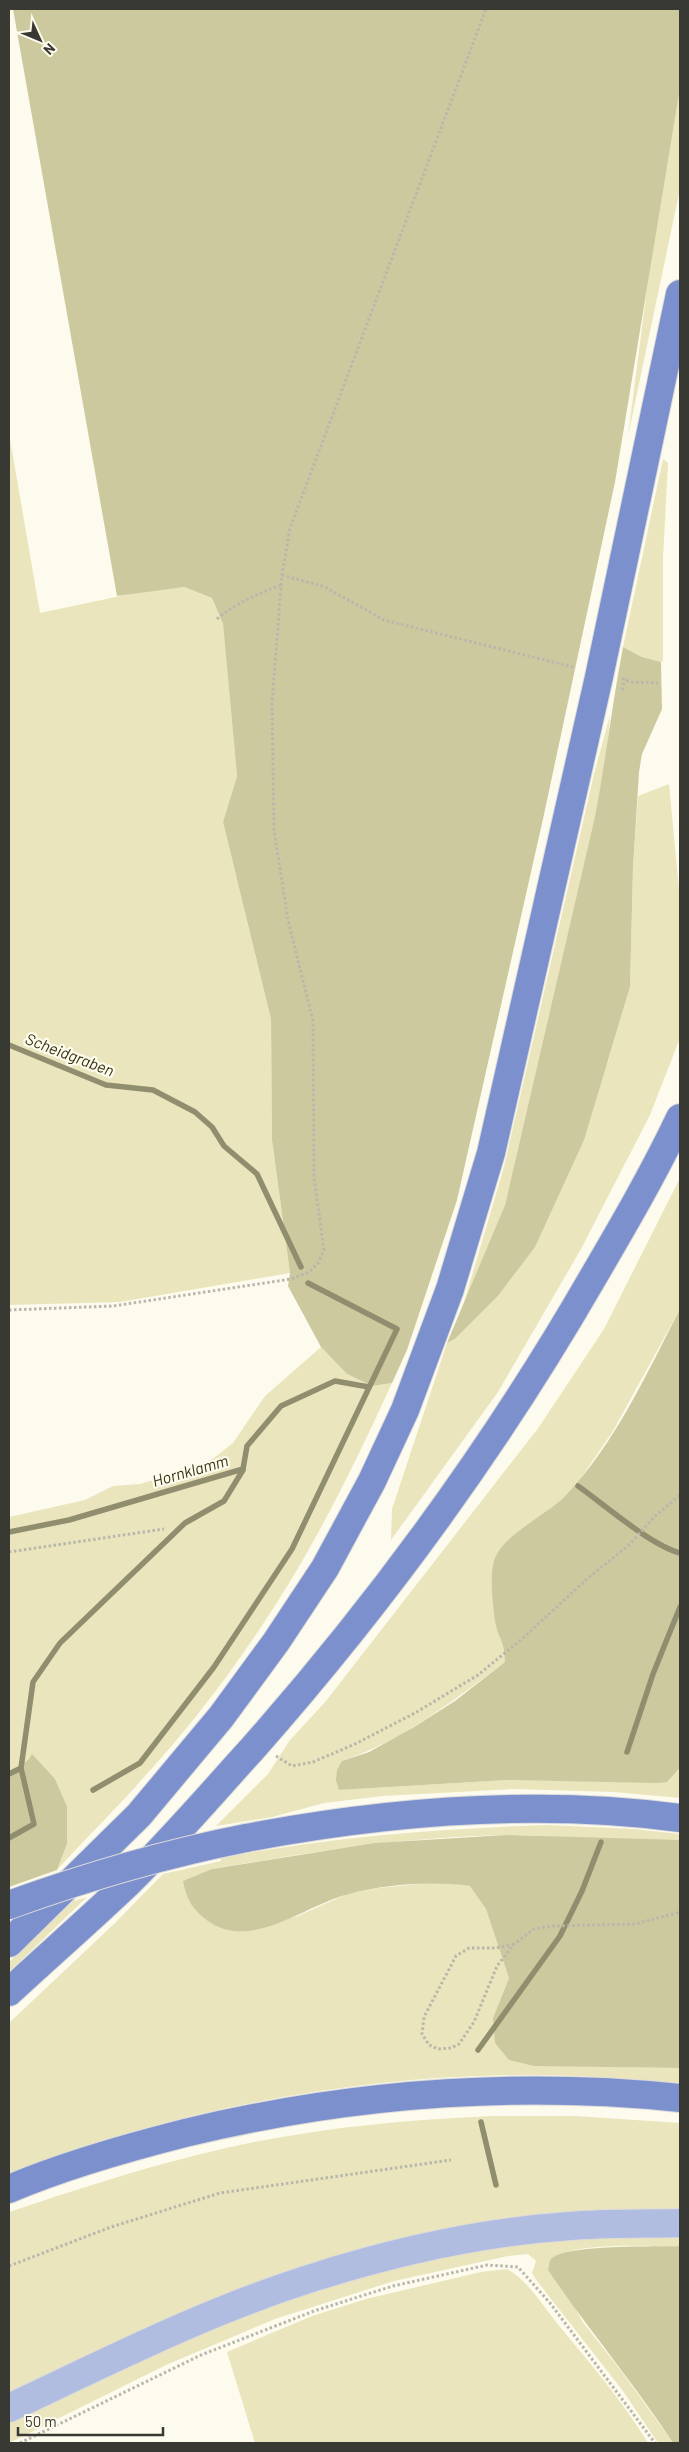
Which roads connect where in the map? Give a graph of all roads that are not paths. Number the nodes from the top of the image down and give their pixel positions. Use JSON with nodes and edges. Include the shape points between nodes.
{"nodes":[{"id":1,"x":680,"y":294,"type":"edge"},
{"id":2,"x":680,"y":1118,"type":"edge"},
{"id":3,"x":680,"y":1818,"type":"edge"},
{"id":4,"x":9,"y":1905,"type":"edge"},
{"id":5,"x":9,"y":1943,"type":"edge"},
{"id":6,"x":9,"y":1992,"type":"edge"},
{"id":7,"x":680,"y":2098,"type":"edge"},
{"id":8,"x":9,"y":2189,"type":"edge"},
{"id":9,"x":680,"y":2223,"type":"edge"},
{"id":10,"x":9,"y":2408,"type":"edge"}],
"edges":[{"from":1,"to":5,"type":"highway","via":[[491,1153],[450,1289],[408,1401],[372,1481],[324,1568],[276,1642],[221,1717],[139,1815]]},
{"from":2,"to":6,"type":"highway","via":[[660,1161],[546,1358],[423,1538],[350,1633],[256,1744],[129,1882]]},
{"from":3,"to":4,"type":"highway","bridge":true,"via":[[508,1809],[383,1817],[297,1828],[175,1852]]},
{"from":7,"to":8,"type":"highway","via":[[558,2091],[475,2091],[312,2107],[148,2142]]},
{"from":9,"to":10,"type":"main road","via":[[538,2229],[462,2241],[367,2262],[313,2277],[191,2323]]}]}
